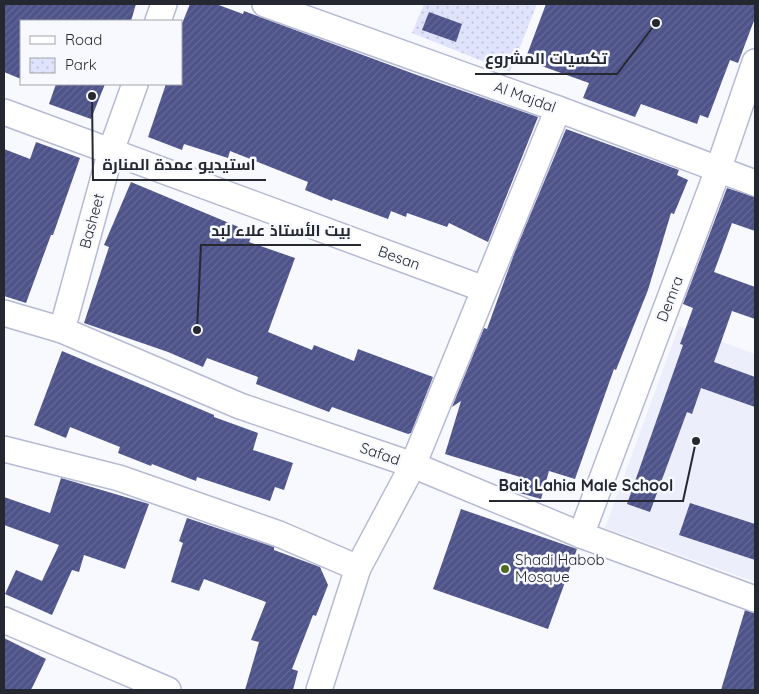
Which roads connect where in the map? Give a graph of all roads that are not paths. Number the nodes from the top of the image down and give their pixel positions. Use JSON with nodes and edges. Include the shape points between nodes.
{"nodes":[{"id":1,"x":164,"y":4,"type":"edge"},
{"id":2,"x":265,"y":4,"type":"edge"},
{"id":3,"x":158,"y":20,"type":"edge"},
{"id":4,"x":755,"y":62,"type":"edge"},
{"id":5,"x":135,"y":85,"type":"edge"},
{"id":6,"x":558,"y":109,"type":"junction"},
{"id":7,"x":4,"y":112,"type":"edge"},
{"id":8,"x":111,"y":151,"type":"junction"},
{"id":9,"x":718,"y":170,"type":"junction"},
{"id":10,"x":755,"y":183,"type":"edge"},
{"id":11,"x":484,"y":289,"type":"junction"},
{"id":12,"x":4,"y":313,"type":"edge"},
{"id":13,"x":62,"y":330,"type":"junction"},
{"id":14,"x":4,"y":450,"type":"edge"},
{"id":15,"x":413,"y":465,"type":"junction"},
{"id":16,"x":581,"y":535,"type":"junction"},
{"id":17,"x":358,"y":568,"type":"junction"},
{"id":18,"x":755,"y":599,"type":"edge"},
{"id":19,"x":4,"y":620,"type":"edge"},
{"id":20,"x":168,"y":690,"type":"edge"},
{"id":21,"x":319,"y":690,"type":"edge"}],
"edges":[{"from":1,"to":3,"type":"street"},
{"from":2,"to":6,"type":"street","name":"Al Majdal"},
{"from":4,"to":9,"type":"street","name":"Demra"},
{"from":5,"to":8,"type":"street","name":"Basheet"},
{"from":6,"to":9,"type":"street","name":"Al Majdal"},
{"from":6,"to":11,"type":"street"},
{"from":7,"to":8,"type":"street","name":"Besan"},
{"from":8,"to":11,"type":"street","name":"Besan"},
{"from":8,"to":13,"type":"street","name":"Basheet"},
{"from":9,"to":10,"type":"street","name":"Al Majdal"},
{"from":9,"to":16,"type":"street","name":"Demra"},
{"from":11,"to":15,"type":"street"},
{"from":12,"to":13,"type":"street","name":"Safad"},
{"from":13,"to":15,"type":"street","name":"Safad","via":[[240,406]]},
{"from":14,"to":17,"type":"street","via":[[119,478],[279,534]]},
{"from":15,"to":16,"type":"street","name":"Safad"},
{"from":15,"to":17,"type":"street"},
{"from":16,"to":18,"type":"street","name":"Safad"},
{"from":17,"to":21,"type":"street"},
{"from":19,"to":20,"type":"street"}]}
